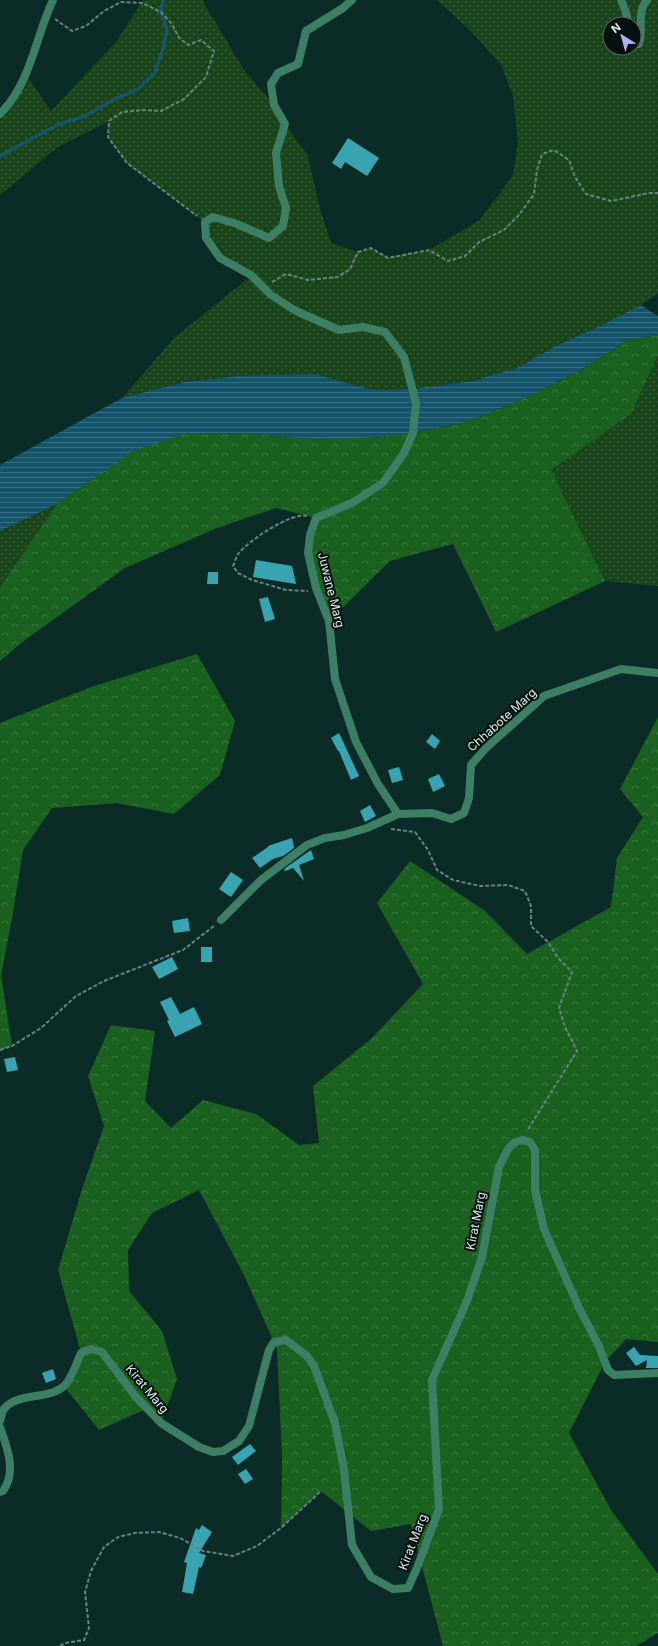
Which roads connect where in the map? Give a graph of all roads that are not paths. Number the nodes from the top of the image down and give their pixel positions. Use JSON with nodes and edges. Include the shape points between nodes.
{"nodes":[{"id":1,"x":53,"y":0,"type":"edge"},
{"id":2,"x":352,"y":0,"type":"edge"},
{"id":3,"x":621,"y":0,"type":"edge"},
{"id":4,"x":647,"y":0,"type":"edge"},
{"id":5,"x":627,"y":16,"type":"edge"},
{"id":6,"x":641,"y":16,"type":"edge"},
{"id":7,"x":0,"y":114,"type":"edge"},
{"id":8,"x":658,"y":673,"type":"edge"},
{"id":9,"x":398,"y":814,"type":"junction"},
{"id":10,"x":221,"y":920,"type":"road end"},
{"id":11,"x":658,"y":1373,"type":"edge"},
{"id":12,"x":0,"y":1421,"type":"edge"},
{"id":13,"x":0,"y":1427,"type":"edge"},
{"id":14,"x":0,"y":1492,"type":"edge"}],
"edges":[{"from":1,"to":7,"type":"street","via":[[27,76]]},
{"from":2,"to":9,"type":"street","name":"Juwane Marg","via":[[306,31],[298,64],[278,73],[271,84],[274,105],[285,124],[276,153],[279,186],[286,208],[283,226],[269,238],[237,224],[214,218],[205,222],[206,238],[220,258],[251,275],[271,295],[296,311],[340,330],[363,327],[385,332],[404,356],[416,403],[413,433],[404,453],[383,483],[352,503],[316,518],[310,535],[308,553],[316,588],[329,621],[335,679],[356,742],[378,784]]},
{"from":3,"to":5,"type":"street"},
{"from":4,"to":6,"type":"street","via":[[643,4]]},
{"from":8,"to":9,"type":"street","name":"Chhabote Marg","via":[[621,669],[544,696],[486,748],[471,765],[469,798],[464,813],[451,819],[432,813]]},
{"from":9,"to":10,"type":"street","name":"Chhabote Marg","via":[[368,828],[306,845],[261,880]]},
{"from":11,"to":12,"type":"street","name":"Kirat Marg","via":[[614,1375],[608,1370],[544,1229],[535,1190],[535,1150],[530,1142],[522,1140],[515,1142],[508,1149],[499,1167],[482,1257],[467,1300],[432,1380],[439,1509],[408,1588],[393,1589],[371,1577],[352,1545],[344,1470],[334,1423],[314,1366],[307,1356],[286,1340],[274,1342],[269,1350],[249,1426],[239,1441],[223,1451],[213,1452],[199,1447],[161,1423],[136,1397],[102,1352],[91,1349],[81,1353],[64,1386],[51,1393],[14,1402],[4,1409]]},
{"from":13,"to":14,"type":"street","via":[[10,1470],[9,1484]]}]}
